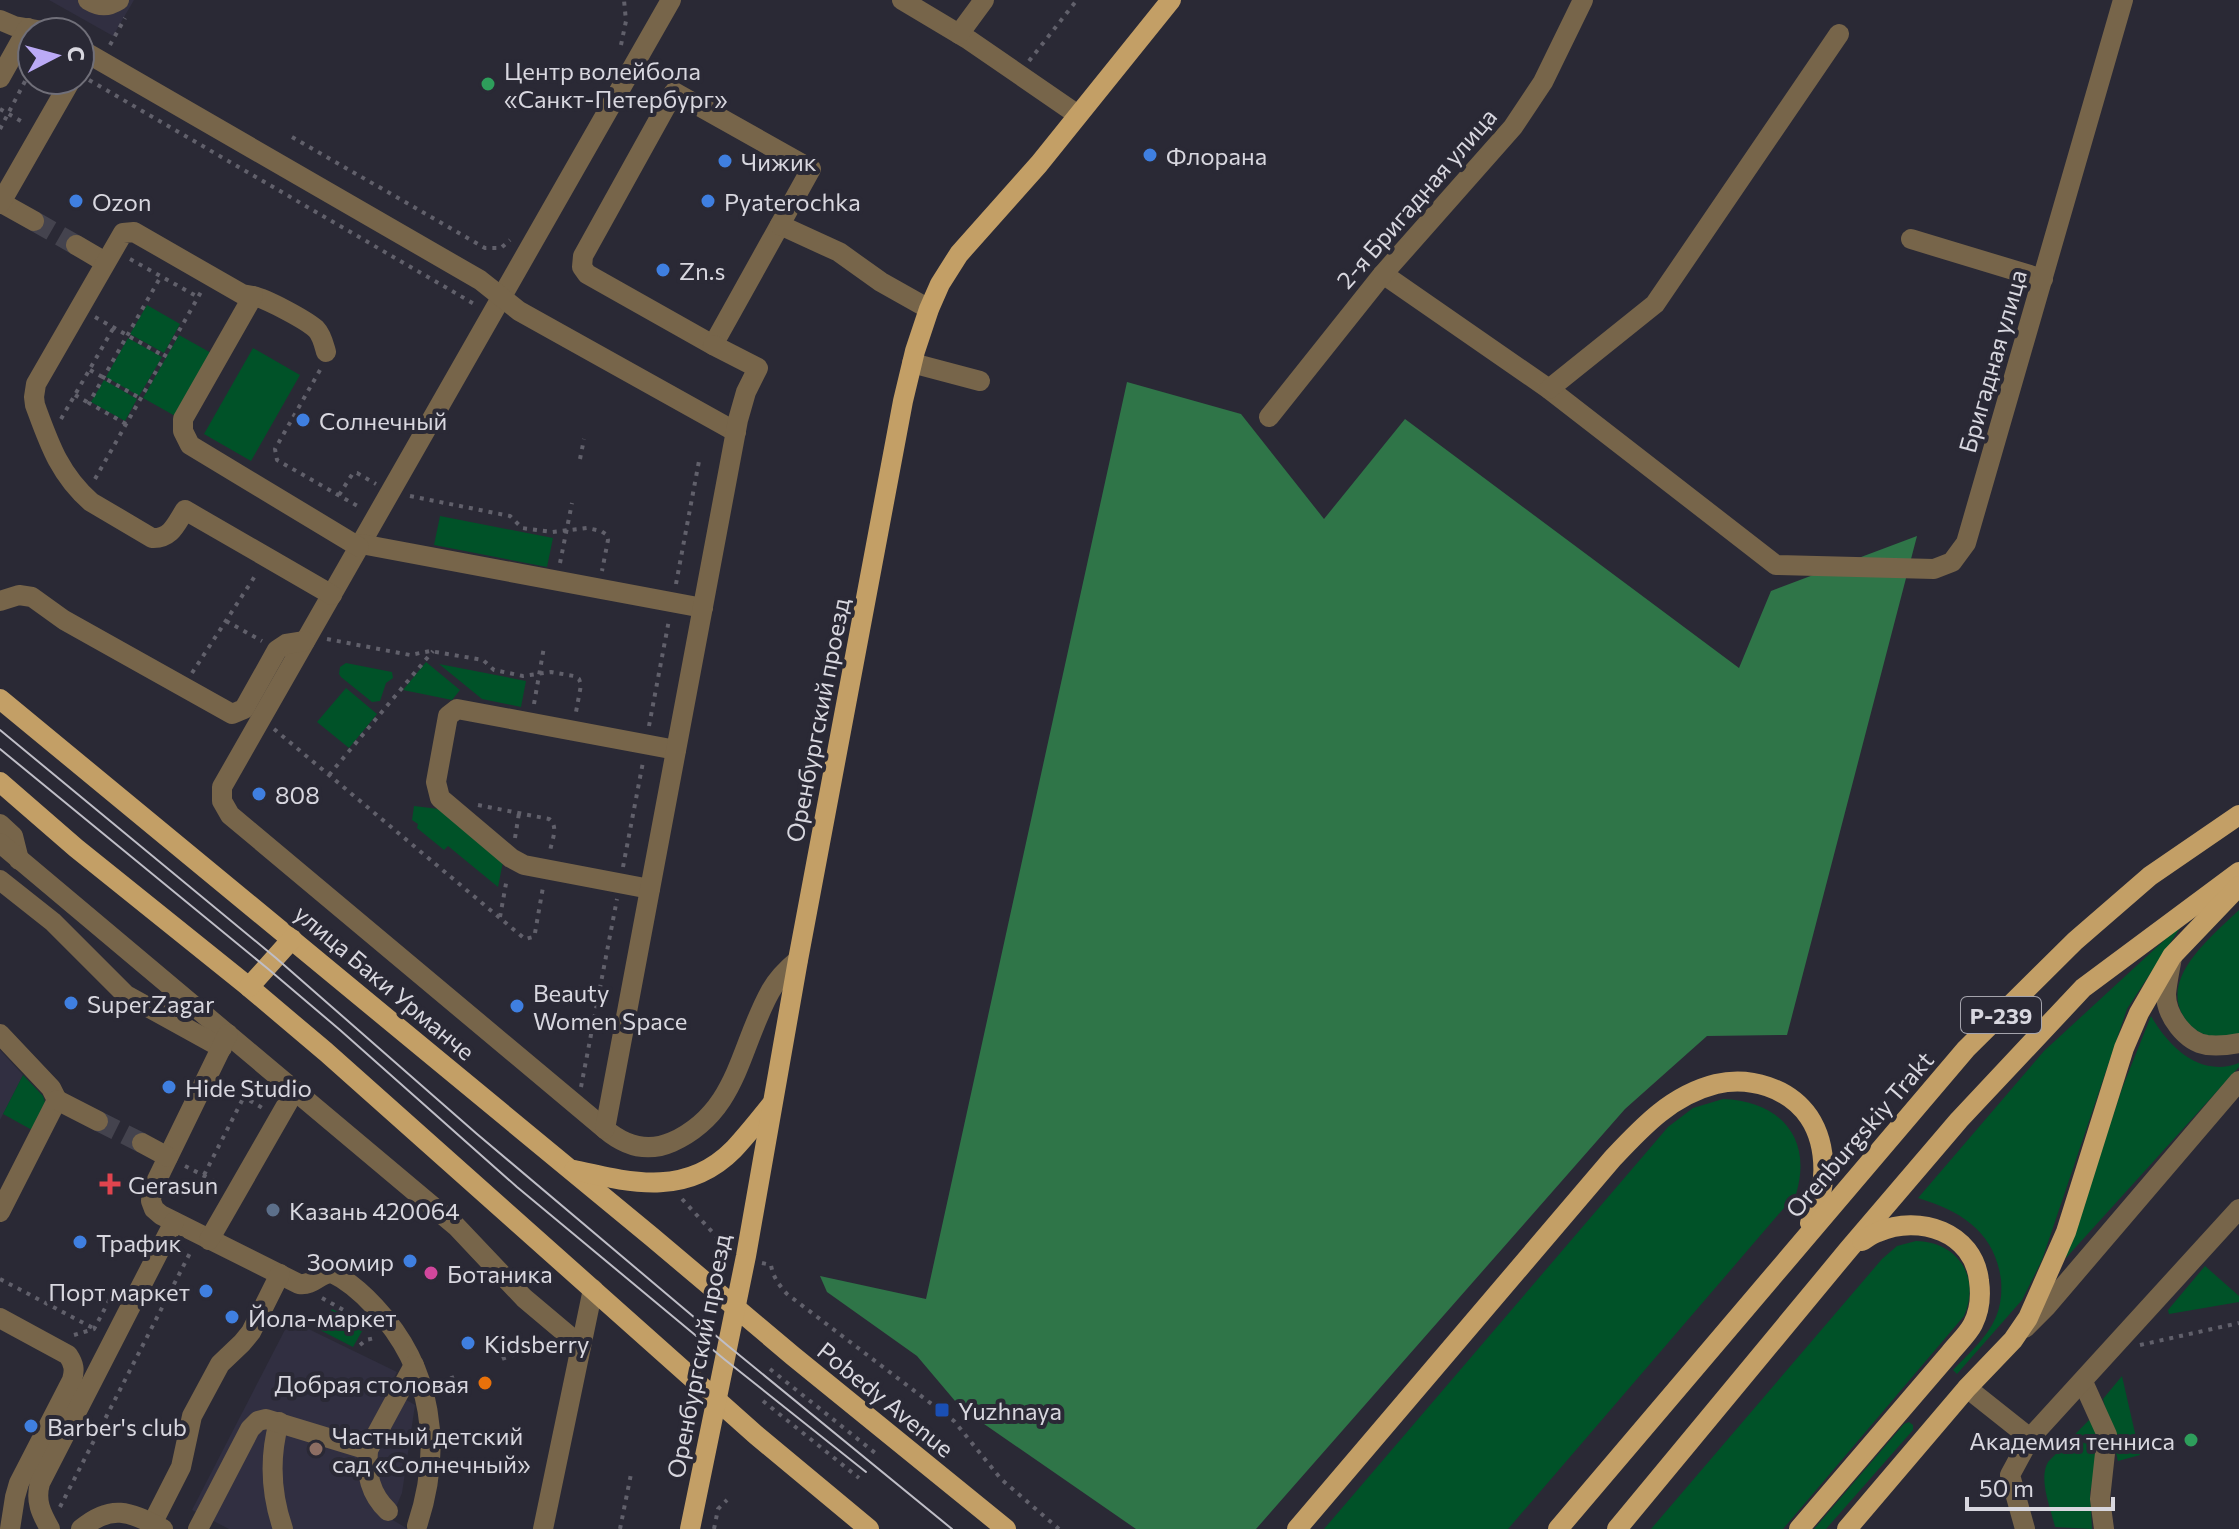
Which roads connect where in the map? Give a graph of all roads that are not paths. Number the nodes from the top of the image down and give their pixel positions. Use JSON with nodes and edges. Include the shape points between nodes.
{"nodes":[{"id":1,"x":4,"y":0,"type":"edge"},
{"id":2,"x":88,"y":0,"type":"edge"},
{"id":3,"x":671,"y":0,"type":"edge"},
{"id":4,"x":902,"y":0,"type":"edge"},
{"id":5,"x":984,"y":0,"type":"edge"},
{"id":6,"x":1171,"y":0,"type":"edge"},
{"id":7,"x":1583,"y":0,"type":"edge"},
{"id":8,"x":2123,"y":0,"type":"edge"},
{"id":9,"x":124,"y":6,"type":"edge"},
{"id":10,"x":0,"y":7,"type":"edge"},
{"id":11,"x":959,"y":34,"type":"junction"},
{"id":12,"x":1839,"y":34,"type":"dead end"},
{"id":13,"x":16,"y":49,"type":"edge"},
{"id":14,"x":96,"y":62,"type":"edge"},
{"id":15,"x":0,"y":78,"type":"edge"},
{"id":16,"x":62,"y":96,"type":"edge"},
{"id":17,"x":1078,"y":115,"type":"junction"},
{"id":18,"x":0,"y":203,"type":"edge"},
{"id":19,"x":34,"y":221,"type":"tunnel mouth"},
{"id":20,"x":780,"y":225,"type":"junction"},
{"id":21,"x":1911,"y":239,"type":"dead end"},
{"id":22,"x":76,"y":245,"type":"tunnel mouth"},
{"id":23,"x":109,"y":256,"type":"junction"},
{"id":24,"x":1383,"y":274,"type":"junction"},
{"id":25,"x":2043,"y":279,"type":"junction"},
{"id":26,"x":253,"y":296,"type":"junction"},
{"id":27,"x":497,"y":305,"type":"junction"},
{"id":28,"x":929,"y":309,"type":"junction"},
{"id":29,"x":713,"y":345,"type":"junction"},
{"id":30,"x":326,"y":352,"type":"road end"},
{"id":31,"x":912,"y":363,"type":"junction"},
{"id":32,"x":980,"y":381,"type":"dead end"},
{"id":33,"x":1549,"y":389,"type":"junction"},
{"id":34,"x":1269,"y":417,"type":"dead end"},
{"id":35,"x":736,"y":432,"type":"junction"},
{"id":36,"x":360,"y":545,"type":"junction"},
{"id":37,"x":332,"y":595,"type":"junction"},
{"id":38,"x":0,"y":601,"type":"edge"},
{"id":39,"x":703,"y":608,"type":"junction"},
{"id":40,"x":305,"y":641,"type":"junction"},
{"id":41,"x":0,"y":699,"type":"edge"},
{"id":42,"x":676,"y":750,"type":"junction"},
{"id":43,"x":0,"y":782,"type":"edge"},
{"id":44,"x":2239,"y":815,"type":"edge"},
{"id":45,"x":0,"y":824,"type":"edge"},
{"id":46,"x":0,"y":843,"type":"edge"},
{"id":47,"x":19,"y":860,"type":"junction"},
{"id":48,"x":2239,"y":872,"type":"edge"},
{"id":49,"x":0,"y":880,"type":"edge"},
{"id":50,"x":2239,"y":886,"type":"edge"},
{"id":51,"x":650,"y":889,"type":"junction"},
{"id":52,"x":292,"y":939,"type":"junction"},
{"id":53,"x":2172,"y":956,"type":"junction"},
{"id":54,"x":798,"y":960,"type":"junction"},
{"id":55,"x":249,"y":987,"type":"junction"},
{"id":56,"x":0,"y":1034,"type":"edge"},
{"id":57,"x":225,"y":1041,"type":"junction"},
{"id":58,"x":2239,"y":1043,"type":"edge"},
{"id":59,"x":2239,"y":1081,"type":"edge"},
{"id":60,"x":295,"y":1090,"type":"junction"},
{"id":61,"x":57,"y":1100,"type":"junction"},
{"id":62,"x":774,"y":1102,"type":"junction"},
{"id":63,"x":98,"y":1121,"type":"tunnel mouth"},
{"id":64,"x":605,"y":1129,"type":"junction"},
{"id":65,"x":142,"y":1143,"type":"tunnel mouth"},
{"id":66,"x":168,"y":1157,"type":"junction"},
{"id":67,"x":570,"y":1169,"type":"junction"},
{"id":68,"x":2239,"y":1209,"type":"edge"},
{"id":69,"x":0,"y":1212,"type":"edge"},
{"id":70,"x":174,"y":1222,"type":"junction"},
{"id":71,"x":205,"y":1237,"type":"junction"},
{"id":72,"x":1795,"y":1249,"type":"junction"},
{"id":73,"x":1848,"y":1250,"type":"junction"},
{"id":74,"x":280,"y":1274,"type":"junction"},
{"id":75,"x":593,"y":1289,"type":"junction"},
{"id":76,"x":736,"y":1307,"type":"junction"},
{"id":77,"x":0,"y":1318,"type":"edge"},
{"id":78,"x":574,"y":1340,"type":"junction"},
{"id":79,"x":2013,"y":1340,"type":"junction"},
{"id":80,"x":414,"y":1365,"type":"junction"},
{"id":81,"x":2083,"y":1382,"type":"junction"},
{"id":82,"x":1967,"y":1388,"type":"junction"},
{"id":83,"x":715,"y":1400,"type":"junction"},
{"id":84,"x":279,"y":1422,"type":"junction"},
{"id":85,"x":2030,"y":1438,"type":"junction"},
{"id":86,"x":368,"y":1450,"type":"junction"},
{"id":87,"x":388,"y":1511,"type":"dead end"},
{"id":88,"x":148,"y":1525,"type":"edge"},
{"id":89,"x":417,"y":1526,"type":"dead end"},
{"id":90,"x":50,"y":1528,"type":"edge"},
{"id":91,"x":10,"y":1529,"type":"edge"},
{"id":92,"x":81,"y":1529,"type":"edge"},
{"id":93,"x":198,"y":1529,"type":"edge"},
{"id":94,"x":283,"y":1529,"type":"edge"},
{"id":95,"x":543,"y":1529,"type":"edge"},
{"id":96,"x":690,"y":1529,"type":"edge"},
{"id":97,"x":869,"y":1529,"type":"edge"},
{"id":98,"x":1006,"y":1529,"type":"edge"},
{"id":99,"x":1297,"y":1529,"type":"edge"},
{"id":100,"x":1558,"y":1529,"type":"edge"},
{"id":101,"x":1617,"y":1529,"type":"edge"},
{"id":102,"x":1799,"y":1529,"type":"edge"},
{"id":103,"x":1847,"y":1529,"type":"edge"},
{"id":104,"x":2025,"y":1529,"type":"edge"},
{"id":105,"x":2104,"y":1529,"type":"edge"}],
"edges":[{"from":1,"to":10,"type":"street"},
{"from":2,"to":9,"type":"street","via":[[98,6]]},
{"from":3,"to":27,"type":"street"},
{"from":4,"to":11,"type":"street"},
{"from":5,"to":11,"type":"street"},
{"from":6,"to":17,"type":"main road","name":"Оренбургский проезд"},
{"from":7,"to":24,"type":"street","name":"2-я Бригадная улица","via":[[1543,82],[1513,127]]},
{"from":8,"to":25,"type":"street","name":"Бригадная улица"},
{"from":11,"to":17,"type":"street"},
{"from":12,"to":33,"type":"street","via":[[1655,304]]},
{"from":13,"to":15,"type":"street"},
{"from":14,"to":27,"type":"street","via":[[480,280]]},
{"from":16,"to":18,"type":"street"},
{"from":17,"to":28,"type":"main road","name":"Оренбургский проезд","via":[[959,254]]},
{"from":18,"to":19,"type":"street"},
{"from":20,"to":28,"type":"street","via":[[839,252]]},
{"from":20,"to":29,"type":"street"},
{"from":20,"to":29,"type":"street","via":[[811,169],[674,92],[583,256],[582,267]]},
{"from":21,"to":25,"type":"street"},
{"from":22,"to":23,"type":"street"},
{"from":23,"to":26,"type":"street","via":[[123,233],[134,232]]},
{"from":23,"to":37,"type":"street","via":[[34,390],[56,461],[87,499],[152,538],[169,534],[182,508]]},
{"from":24,"to":33,"type":"street"},
{"from":24,"to":34,"type":"street","name":"2-я Бригадная улица"},
{"from":25,"to":33,"type":"street","name":"Бригадная улица","via":[[1966,543],[1952,562],[1934,569],[1776,565]]},
{"from":26,"to":30,"type":"street","via":[[316,328]]},
{"from":26,"to":36,"type":"street","via":[[183,419],[185,438]]},
{"from":27,"to":35,"type":"street","via":[[519,311]]},
{"from":27,"to":36,"type":"street","via":[[399,494],[376,517]]},
{"from":28,"to":31,"type":"main road","name":"Оренбургский проезд"},
{"from":29,"to":35,"type":"street","via":[[758,368]]},
{"from":31,"to":32,"type":"street"},
{"from":31,"to":54,"type":"main road","name":"Оренбургский проезд"},
{"from":35,"to":39,"type":"street"},
{"from":36,"to":37,"type":"street"},
{"from":36,"to":39,"type":"street"},
{"from":37,"to":40,"type":"street"},
{"from":38,"to":40,"type":"street","via":[[27,595],[228,713],[244,709],[277,650]]},
{"from":39,"to":42,"type":"street"},
{"from":40,"to":64,"type":"street","via":[[222,787],[226,811]]},
{"from":41,"to":52,"type":"main road","name":"улица Баки Урманче"},
{"from":42,"to":51,"type":"street"},
{"from":42,"to":51,"type":"street","via":[[460,709],[450,713],[436,782],[440,798],[524,865]]},
{"from":43,"to":55,"type":"main road"},
{"from":44,"to":72,"type":"main road","name":"Orenburgskiy Trakt","number":"Р-239","via":[[2150,876],[2075,941],[1966,1049]]},
{"from":45,"to":47,"type":"street","via":[[13,836]]},
{"from":46,"to":47,"type":"street"},
{"from":47,"to":57,"type":"street"},
{"from":48,"to":73,"type":"main road","number":"Р-239","via":[[2083,988],[1959,1120]]},
{"from":49,"to":57,"type":"street","via":[[53,922],[126,995]]},
{"from":50,"to":53,"type":"main road"},
{"from":51,"to":64,"type":"street"},
{"from":52,"to":55,"type":"main road"},
{"from":52,"to":67,"type":"main road","name":"улица Баки Урманче"},
{"from":53,"to":58,"type":"street","via":[[2166,997],[2172,1018],[2205,1045]]},
{"from":53,"to":79,"type":"main road","via":[[2129,1036],[2066,1232]]},
{"from":54,"to":62,"type":"main road","name":"Оренбургский проезд"},
{"from":54,"to":64,"type":"street","via":[[769,993],[731,1085],[701,1124],[666,1144],[647,1147],[618,1140]]},
{"from":55,"to":75,"type":"main road"},
{"from":56,"to":61,"type":"street"},
{"from":57,"to":60,"type":"street","via":[[262,1062]]},
{"from":57,"to":66,"type":"street"},
{"from":59,"to":79,"type":"street"},
{"from":60,"to":71,"type":"street"},
{"from":60,"to":78,"type":"street","via":[[456,1226],[524,1298]]},
{"from":61,"to":63,"type":"street"},
{"from":61,"to":69,"type":"street"},
{"from":62,"to":67,"type":"main road","via":[[733,1150],[698,1173],[674,1181],[620,1181]]},
{"from":62,"to":76,"type":"main road","name":"Оренбургский проезд"},
{"from":65,"to":66,"type":"street"},
{"from":66,"to":70,"type":"street","via":[[151,1201],[156,1212]]},
{"from":67,"to":76,"type":"main road","name":"улица Баки Урманче"},
{"from":68,"to":81,"type":"street"},
{"from":70,"to":71,"type":"street"},
{"from":70,"to":90,"type":"street","via":[[40,1483],[37,1500]]},
{"from":71,"to":74,"type":"street"},
{"from":72,"to":99,"type":"main road","via":[[1813,1218],[1823,1180],[1822,1156],[1809,1117],[1776,1089],[1759,1083],[1719,1083],[1681,1097],[1613,1158]]},
{"from":72,"to":100,"type":"main road","name":"Orenburgskiy Trakt","number":"Р-239"},
{"from":73,"to":101,"type":"main road","number":"Р-239"},
{"from":73,"to":102,"type":"main road","via":[[1896,1226],[1947,1232],[1971,1254],[1978,1271],[1979,1307],[1950,1353]]},
{"from":74,"to":80,"type":"street","via":[[304,1285],[329,1273],[341,1278],[386,1319]]},
{"from":74,"to":88,"type":"street","via":[[251,1332],[220,1364],[204,1393],[192,1416],[181,1467]]},
{"from":75,"to":78,"type":"street"},
{"from":75,"to":83,"type":"main road"},
{"from":76,"to":83,"type":"main road","name":"Оренбургский проезд"},
{"from":76,"to":98,"type":"main road","name":"Pobedy Avenue"},
{"from":77,"to":91,"type":"street","via":[[68,1355],[74,1365],[72,1380],[19,1483]]},
{"from":78,"to":95,"type":"street"},
{"from":79,"to":82,"type":"main road"},
{"from":80,"to":86,"type":"street"},
{"from":80,"to":89,"type":"street","via":[[431,1437],[429,1485]]},
{"from":81,"to":85,"type":"street"},
{"from":81,"to":105,"type":"street","via":[[2107,1435],[2100,1499]]},
{"from":82,"to":85,"type":"street"},
{"from":82,"to":103,"type":"main road"},
{"from":83,"to":96,"type":"main road","name":"Оренбургский проезд"},
{"from":83,"to":97,"type":"main road"},
{"from":84,"to":86,"type":"street"},
{"from":84,"to":93,"type":"street","via":[[253,1424]]},
{"from":84,"to":94,"type":"street","via":[[272,1476]]},
{"from":85,"to":104,"type":"street","via":[[2010,1475]]},
{"from":86,"to":87,"type":"street","via":[[369,1481]]},
{"from":88,"to":92,"type":"street","via":[[117,1512]]}]}
